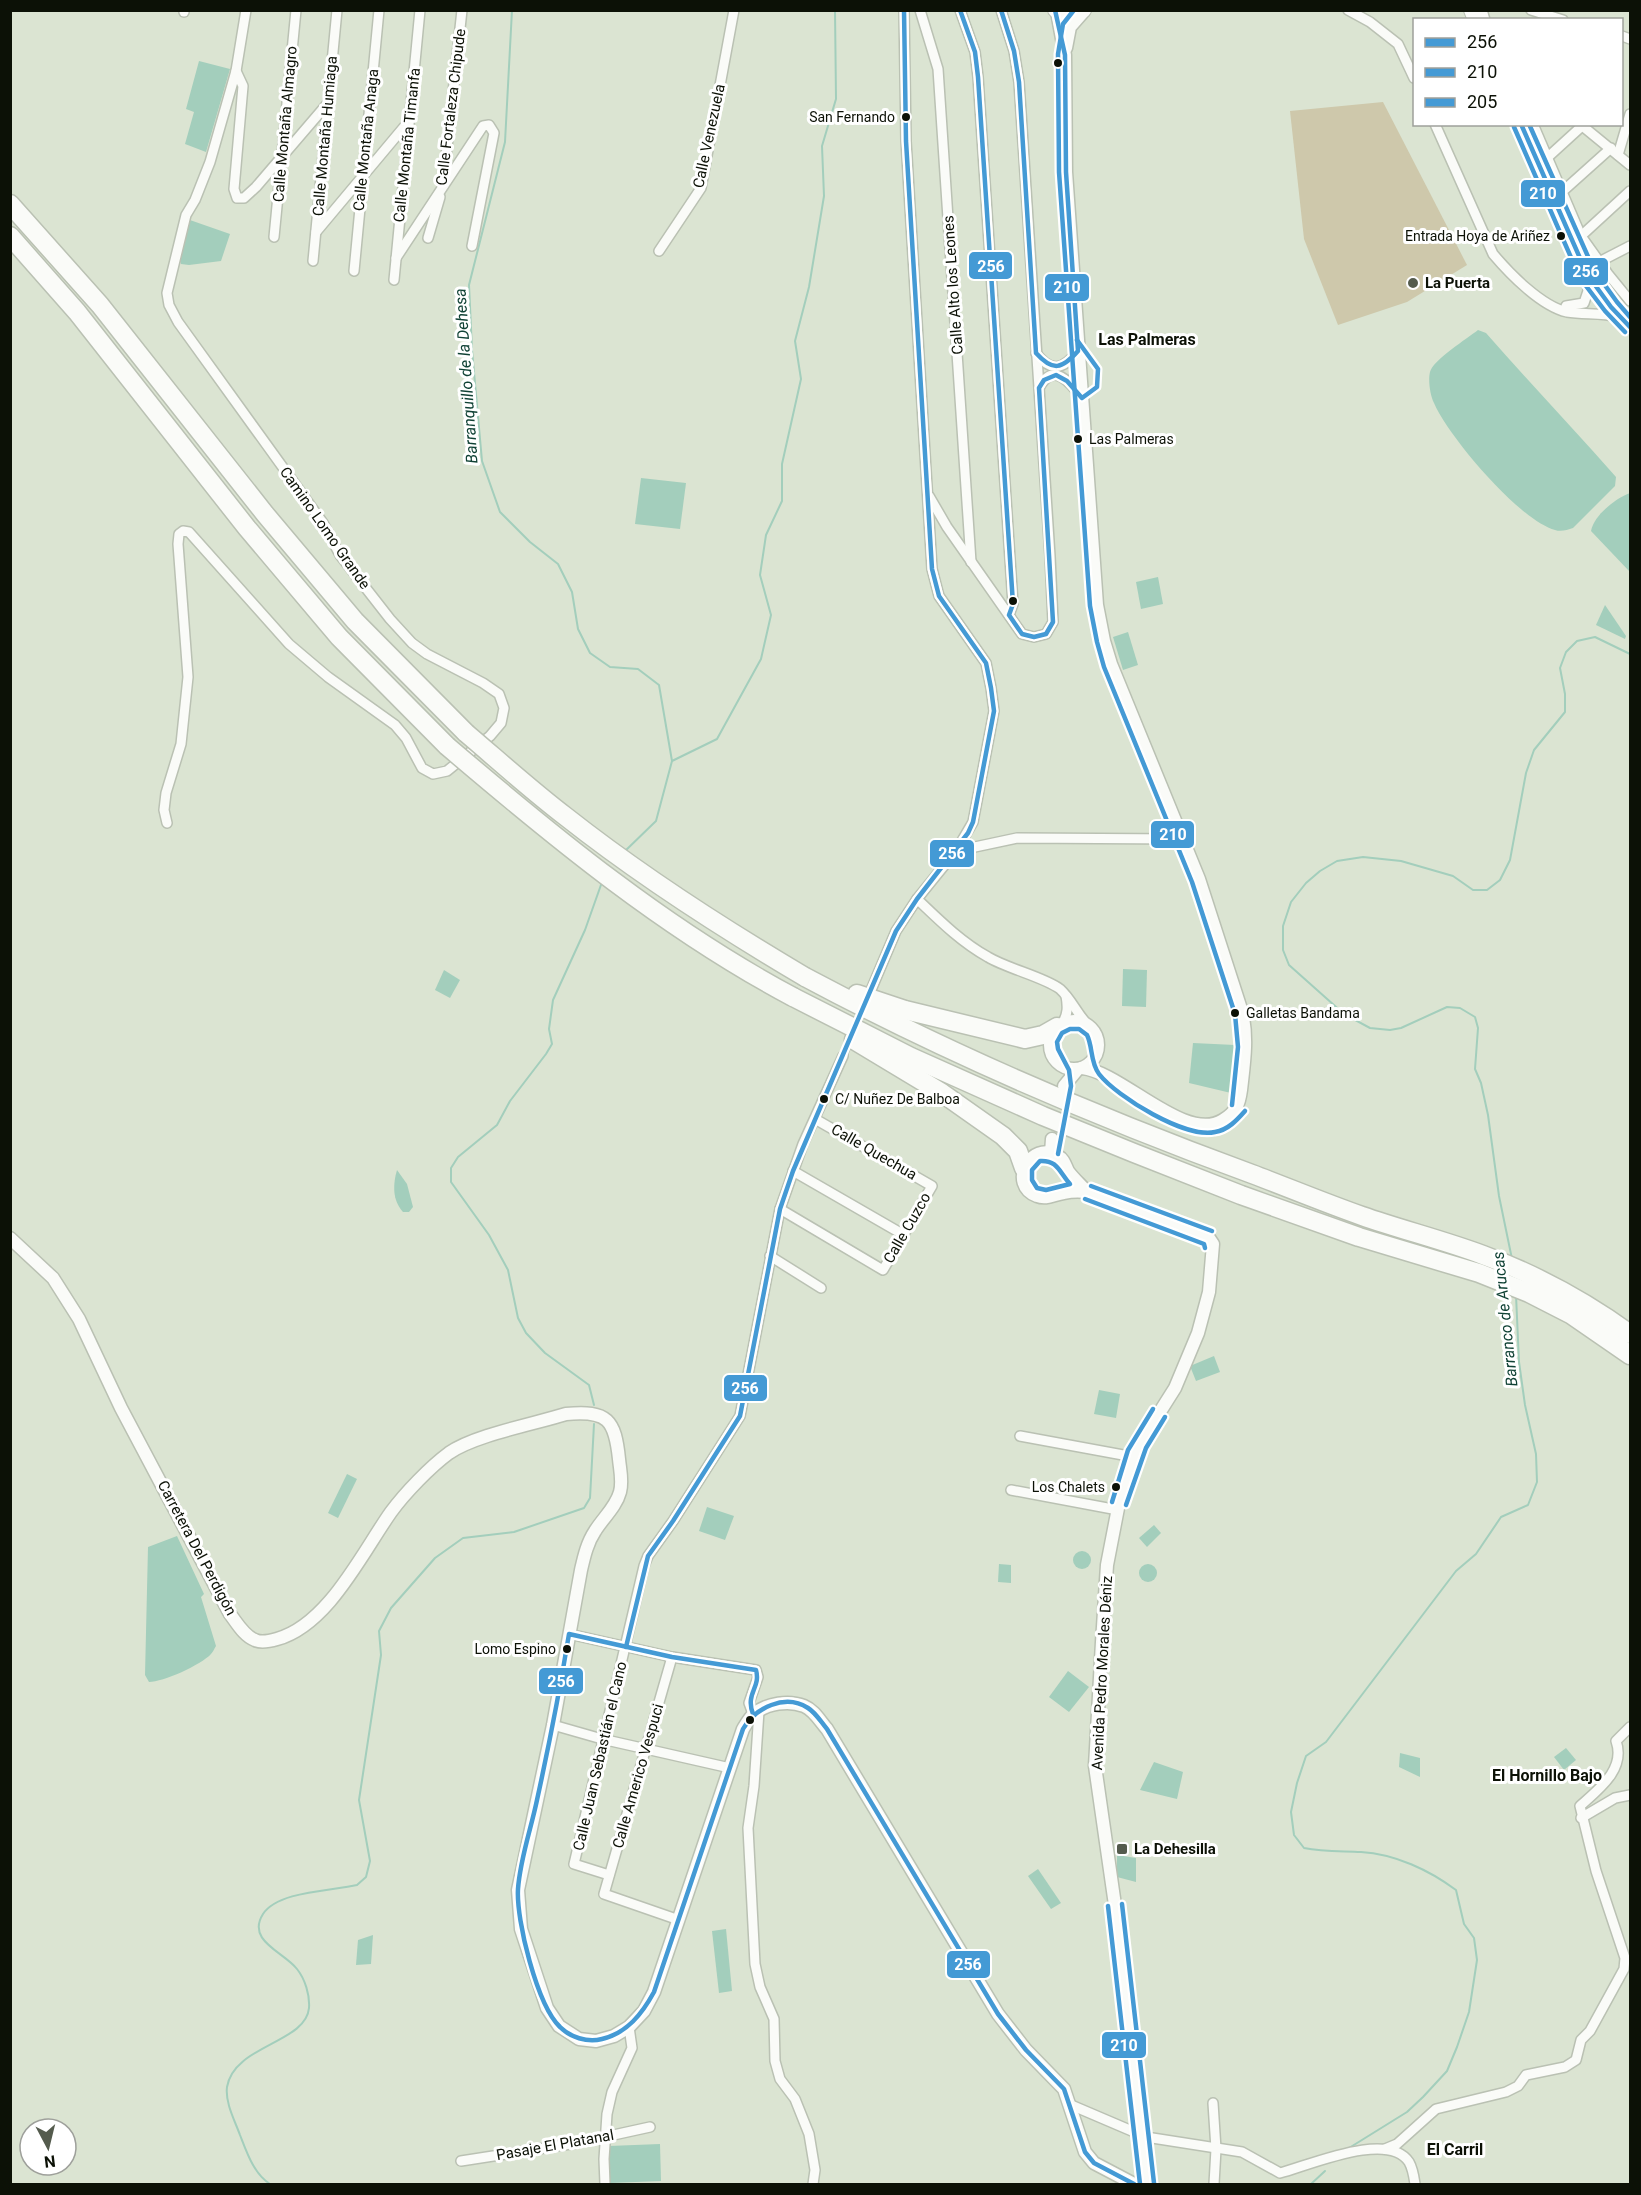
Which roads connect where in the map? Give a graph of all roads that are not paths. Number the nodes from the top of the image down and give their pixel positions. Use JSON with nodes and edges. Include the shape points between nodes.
{"nodes":[{"id":1,"x":246,"y":10,"type":"edge"},
{"id":2,"x":296,"y":10,"type":"edge"},
{"id":3,"x":337,"y":10,"type":"edge"},
{"id":4,"x":379,"y":10,"type":"edge"},
{"id":5,"x":420,"y":10,"type":"edge"},
{"id":6,"x":462,"y":10,"type":"edge"},
{"id":7,"x":734,"y":10,"type":"edge"},
{"id":8,"x":904,"y":10,"type":"edge"},
{"id":9,"x":920,"y":10,"type":"edge"},
{"id":10,"x":960,"y":10,"type":"edge"},
{"id":11,"x":1001,"y":10,"type":"edge"},
{"id":12,"x":1084,"y":10,"type":"edge"},
{"id":13,"x":1348,"y":10,"type":"edge"},
{"id":14,"x":1531,"y":10,"type":"edge"},
{"id":15,"x":1056,"y":11,"type":"edge"},
{"id":16,"x":1557,"y":18,"type":"edge"},
{"id":17,"x":1065,"y":55,"type":"junction"},
{"id":18,"x":236,"y":71,"type":"junction"},
{"id":19,"x":1413,"y":76,"type":"edge"},
{"id":20,"x":328,"y":103,"type":"junction"},
{"id":21,"x":1630,"y":114,"type":"edge"},
{"id":22,"x":410,"y":120,"type":"junction"},
{"id":23,"x":1436,"y":126,"type":"edge"},
{"id":24,"x":1522,"y":126,"type":"edge"},
{"id":25,"x":1534,"y":126,"type":"edge"},
{"id":26,"x":1580,"y":126,"type":"edge"},
{"id":27,"x":1582,"y":126,"type":"edge"},
{"id":28,"x":1615,"y":151,"type":"junction"},
{"id":29,"x":281,"y":156,"type":"junction"},
{"id":30,"x":1548,"y":157,"type":"junction"},
{"id":31,"x":1630,"y":165,"type":"edge"},
{"id":32,"x":362,"y":178,"type":"junction"},
{"id":33,"x":443,"y":188,"type":"junction"},
{"id":34,"x":1563,"y":191,"type":"junction"},
{"id":35,"x":1630,"y":191,"type":"edge"},
{"id":36,"x":10,"y":204,"type":"edge"},
{"id":37,"x":316,"y":232,"type":"junction"},
{"id":38,"x":10,"y":236,"type":"edge"},
{"id":39,"x":1581,"y":236,"type":"junction"},
{"id":40,"x":274,"y":237,"type":"dead end"},
{"id":41,"x":428,"y":238,"type":"dead end"},
{"id":42,"x":472,"y":246,"type":"dead end"},
{"id":43,"x":1630,"y":246,"type":"edge"},
{"id":44,"x":658,"y":251,"type":"dead end"},
{"id":45,"x":396,"y":258,"type":"junction"},
{"id":46,"x":313,"y":261,"type":"dead end"},
{"id":47,"x":1599,"y":262,"type":"junction"},
{"id":48,"x":354,"y":270,"type":"dead end"},
{"id":49,"x":1587,"y":274,"type":"junction"},
{"id":50,"x":394,"y":280,"type":"dead end"},
{"id":51,"x":1630,"y":301,"type":"edge"},
{"id":52,"x":1551,"y":305,"type":"junction"},
{"id":53,"x":1627,"y":323,"type":"edge"},
{"id":54,"x":1078,"y":351,"type":"junction"},
{"id":55,"x":1036,"y":352,"type":"junction"},
{"id":56,"x":1039,"y":388,"type":"junction"},
{"id":57,"x":1082,"y":398,"type":"junction"},
{"id":58,"x":928,"y":494,"type":"junction"},
{"id":59,"x":971,"y":562,"type":"junction"},
{"id":60,"x":1009,"y":615,"type":"junction"},
{"id":61,"x":167,"y":823,"type":"dead end"},
{"id":62,"x":1181,"y":839,"type":"junction"},
{"id":63,"x":956,"y":851,"type":"junction"},
{"id":64,"x":928,"y":885,"type":"junction"},
{"id":65,"x":917,"y":899,"type":"junction"},
{"id":66,"x":930,"y":911,"type":"junction"},
{"id":67,"x":907,"y":914,"type":"junction"},
{"id":68,"x":804,"y":973,"type":"junction"},
{"id":69,"x":871,"y":990,"type":"dead end"},
{"id":70,"x":1066,"y":996,"type":"junction"},
{"id":71,"x":792,"y":999,"type":"junction"},
{"id":72,"x":1088,"y":1025,"type":"junction"},
{"id":73,"x":1059,"y":1026,"type":"junction"},
{"id":74,"x":1097,"y":1052,"type":"junction"},
{"id":75,"x":843,"y":1056,"type":"tunnel mouth"},
{"id":76,"x":1060,"y":1065,"type":"junction"},
{"id":77,"x":1080,"y":1068,"type":"junction"},
{"id":78,"x":1111,"y":1078,"type":"junction"},
{"id":79,"x":815,"y":1119,"type":"junction"},
{"id":80,"x":1052,"y":1139,"type":"dead end"},
{"id":81,"x":1051,"y":1153,"type":"junction"},
{"id":82,"x":1024,"y":1168,"type":"junction"},
{"id":83,"x":1068,"y":1170,"type":"junction"},
{"id":84,"x":793,"y":1171,"type":"junction"},
{"id":85,"x":932,"y":1186,"type":"joint"},
{"id":86,"x":1088,"y":1192,"type":"junction"},
{"id":87,"x":1060,"y":1193,"type":"junction"},
{"id":88,"x":780,"y":1209,"type":"junction"},
{"id":89,"x":904,"y":1235,"type":"junction"},
{"id":90,"x":10,"y":1238,"type":"edge"},
{"id":91,"x":770,"y":1256,"type":"junction"},
{"id":92,"x":821,"y":1288,"type":"dead end"},
{"id":93,"x":1603,"y":1311,"type":"junction"},
{"id":94,"x":1630,"y":1320,"type":"edge"},
{"id":95,"x":1630,"y":1334,"type":"edge"},
{"id":96,"x":1630,"y":1355,"type":"edge"},
{"id":97,"x":1020,"y":1436,"type":"dead end"},
{"id":98,"x":1134,"y":1457,"type":"junction"},
{"id":99,"x":1011,"y":1490,"type":"dead end"},
{"id":100,"x":1118,"y":1510,"type":"junction"},
{"id":101,"x":569,"y":1634,"type":"junction"},
{"id":102,"x":626,"y":1647,"type":"junction"},
{"id":103,"x":672,"y":1657,"type":"junction"},
{"id":104,"x":756,"y":1712,"type":"junction"},
{"id":105,"x":554,"y":1725,"type":"junction"},
{"id":106,"x":1630,"y":1727,"type":"edge"},
{"id":107,"x":603,"y":1739,"type":"junction"},
{"id":108,"x":645,"y":1749,"type":"junction"},
{"id":109,"x":730,"y":1768,"type":"junction"},
{"id":110,"x":1630,"y":1795,"type":"edge"},
{"id":111,"x":1581,"y":1818,"type":"junction"},
{"id":112,"x":609,"y":1875,"type":"junction"},
{"id":113,"x":679,"y":1920,"type":"junction"},
{"id":114,"x":629,"y":2027,"type":"junction"},
{"id":115,"x":1213,"y":2103,"type":"dead end"},
{"id":116,"x":1071,"y":2105,"type":"junction"},
{"id":117,"x":650,"y":2127,"type":"dead end"},
{"id":118,"x":1141,"y":2134,"type":"junction"},
{"id":119,"x":606,"y":2136,"type":"junction"},
{"id":120,"x":1216,"y":2149,"type":"junction"},
{"id":121,"x":1385,"y":2149,"type":"junction"},
{"id":122,"x":460,"y":2161,"type":"dead end"},
{"id":123,"x":1145,"y":2170,"type":"junction"},
{"id":124,"x":605,"y":2184,"type":"edge"},
{"id":125,"x":813,"y":2184,"type":"edge"},
{"id":126,"x":1132,"y":2184,"type":"edge"},
{"id":127,"x":1147,"y":2184,"type":"edge"},
{"id":128,"x":1214,"y":2184,"type":"edge"},
{"id":129,"x":1415,"y":2184,"type":"edge"}],
"edges":[{"from":1,"to":18,"type":"street","name":"Camino Lomo Grande"},
{"from":2,"to":29,"type":"street","name":"Calle Montaña Almagro"},
{"from":3,"to":20,"type":"street","name":"Calle Montaña Humiaga"},
{"from":4,"to":32,"type":"street","name":"Calle Montaña Anaga"},
{"from":5,"to":22,"type":"street","name":"Calle Montaña Timanfa"},
{"from":6,"to":33,"type":"street","name":"Calle Fortaleza Chipude"},
{"from":7,"to":44,"type":"street","name":"Calle Venezuela","via":[[701,188]]},
{"from":8,"to":58,"type":"street","via":[[906,141]]},
{"from":9,"to":59,"type":"street","name":"Calle Alto los Leones","via":[[938,69]]},
{"from":10,"to":60,"type":"street","via":[[975,52],[978,76],[1013,604]]},
{"from":11,"to":55,"type":"street","via":[[1019,82]]},
{"from":12,"to":15,"type":"main road","via":[[1073,17]]},
{"from":12,"to":17,"type":"street","via":[[1070,27]]},
{"from":13,"to":19,"type":"street","via":[[1398,44]]},
{"from":14,"to":16,"type":"street"},
{"from":15,"to":17,"type":"street"},
{"from":17,"to":54,"type":"street","via":[[1066,172]]},
{"from":18,"to":29,"type":"street","via":[[243,86],[234,189],[237,198],[244,198],[256,188]]},
{"from":18,"to":61,"type":"street","name":"Camino Lomo Grande","via":[[210,162],[186,215],[167,293],[169,305],[202,357],[323,523],[340,555],[390,620],[427,654],[499,694],[504,708],[501,723],[490,736],[447,771],[433,774],[422,768],[395,725],[289,644],[189,532],[183,531],[178,544],[188,677],[181,744],[166,793]]},
{"from":20,"to":29,"type":"street"},
{"from":20,"to":37,"type":"street","name":"Calle Montaña Humiaga"},
{"from":21,"to":28,"type":"street"},
{"from":22,"to":32,"type":"street"},
{"from":22,"to":45,"type":"street","name":"Calle Montaña Timanfa"},
{"from":23,"to":52,"type":"street","via":[[1493,254]]},
{"from":24,"to":49,"type":"main road"},
{"from":25,"to":30,"type":"street"},
{"from":26,"to":30,"type":"street"},
{"from":27,"to":28,"type":"street"},
{"from":28,"to":31,"type":"street"},
{"from":28,"to":34,"type":"street"},
{"from":29,"to":40,"type":"street","name":"Calle Montaña Almagro"},
{"from":30,"to":34,"type":"street"},
{"from":32,"to":37,"type":"street"},
{"from":32,"to":48,"type":"street","name":"Calle Montaña Anaga"},
{"from":33,"to":41,"type":"street","name":"Calle Fortaleza Chipude"},
{"from":33,"to":42,"type":"street","via":[[483,126],[489,125],[494,133]]},
{"from":33,"to":45,"type":"street"},
{"from":34,"to":39,"type":"street"},
{"from":35,"to":39,"type":"street"},
{"from":36,"to":68,"type":"highway","bridge":true,"via":[[100,305],[355,621],[466,733],[582,830],[719,926]]},
{"from":37,"to":46,"type":"street","name":"Calle Montaña Humiaga"},
{"from":38,"to":71,"type":"highway","bridge":true,"via":[[77,312],[247,528],[339,637],[447,746],[550,834],[626,891]]},
{"from":39,"to":47,"type":"street"},
{"from":43,"to":47,"type":"street"},
{"from":45,"to":50,"type":"street","name":"Calle Montaña Timanfa"},
{"from":47,"to":51,"type":"street"},
{"from":49,"to":52,"type":"street","via":[[1584,303]]},
{"from":49,"to":53,"type":"main road"},
{"from":52,"to":53,"type":"street","via":[[1566,312],[1608,314]]},
{"from":54,"to":55,"type":"street","via":[[1063,366],[1054,367],[1044,363]]},
{"from":54,"to":57,"type":"street"},
{"from":55,"to":56,"type":"street"},
{"from":56,"to":57,"type":"street","via":[[1043,380],[1060,376]]},
{"from":56,"to":60,"type":"street","via":[[1053,622],[1046,634],[1034,637],[1022,634]]},
{"from":57,"to":62,"type":"street","via":[[1097,605],[1104,641]]},
{"from":58,"to":59,"type":"street"},
{"from":58,"to":63,"type":"street","via":[[932,569],[939,596],[986,663],[994,711],[973,822]]},
{"from":59,"to":60,"type":"street"},
{"from":62,"to":63,"type":"street","via":[[1017,838]]},
{"from":62,"to":78,"type":"street","via":[[1199,879],[1242,1012],[1246,1049],[1239,1106],[1215,1125],[1194,1125],[1154,1106]]},
{"from":63,"to":64,"type":"street"},
{"from":64,"to":65,"type":"street"},
{"from":64,"to":66,"type":"street"},
{"from":65,"to":66,"type":"street"},
{"from":65,"to":67,"type":"street"},
{"from":66,"to":67,"type":"street"},
{"from":66,"to":70,"type":"street","via":[[988,957],[1048,983]]},
{"from":67,"to":69,"type":"street"},
{"from":68,"to":73,"type":"highway","via":[[872,1000],[1025,1039]]},
{"from":68,"to":93,"type":"highway","via":[[940,1046],[1117,1122],[1363,1216],[1485,1256]]},
{"from":70,"to":72,"type":"street"},
{"from":70,"to":73,"type":"street","via":[[1066,1017]]},
{"from":71,"to":82,"type":"highway","via":[[1003,1136],[1018,1151]]},
{"from":71,"to":96,"type":"highway","via":[[1053,1120],[1241,1195],[1359,1237],[1479,1273],[1528,1293],[1572,1315]]},
{"from":72,"to":73,"type":"street","via":[[1075,1021]]},
{"from":72,"to":74,"type":"street","via":[[1097,1037]]},
{"from":73,"to":76,"type":"street","via":[[1052,1033],[1049,1047]]},
{"from":74,"to":77,"type":"street","via":[[1094,1059]]},
{"from":74,"to":78,"type":"street"},
{"from":75,"to":79,"type":"street","name":"Calle Juan Sebastián el Cano"},
{"from":76,"to":77,"type":"street"},
{"from":76,"to":77,"type":"street","via":[[1064,1086]]},
{"from":77,"to":78,"type":"street","via":[[1094,1069]]},
{"from":79,"to":84,"type":"street","name":"Calle Juan Sebastián el Cano"},
{"from":79,"to":85,"type":"street","name":"Calle Quechua"},
{"from":80,"to":81,"type":"street"},
{"from":81,"to":82,"type":"street","via":[[1032,1157]]},
{"from":81,"to":83,"type":"street","via":[[1062,1159]]},
{"from":82,"to":87,"type":"street","via":[[1024,1182],[1032,1194],[1046,1198]]},
{"from":83,"to":86,"type":"street"},
{"from":83,"to":87,"type":"street","via":[[1067,1183]]},
{"from":84,"to":88,"type":"street","name":"Calle Juan Sebastián el Cano"},
{"from":84,"to":89,"type":"street"},
{"from":85,"to":89,"type":"street","name":"Calle Cuzco"},
{"from":86,"to":87,"type":"street"},
{"from":86,"to":98,"type":"street","name":"Avenida Pedro Morales Déniz","via":[[1209,1238],[1213,1244],[1209,1292],[1198,1334],[1175,1388]]},
{"from":88,"to":89,"type":"street","name":"Calle Cuzco","via":[[883,1270]]},
{"from":88,"to":91,"type":"street","name":"Calle Juan Sebastián el Cano"},
{"from":90,"to":101,"type":"street","name":"Carretera Del Perdigón","via":[[53,1278],[79,1319],[121,1408],[230,1614],[255,1640],[269,1642],[307,1626],[326,1607],[393,1510],[448,1453],[468,1443],[566,1414],[596,1415],[608,1421],[616,1433],[620,1492],[586,1550]]},
{"from":91,"to":92,"type":"street"},
{"from":91,"to":102,"type":"street","name":"Calle Juan Sebastián el Cano","via":[[740,1416],[648,1556]]},
{"from":93,"to":94,"type":"highway"},
{"from":93,"to":95,"type":"highway"},
{"from":97,"to":98,"type":"street"},
{"from":98,"to":100,"type":"street","name":"Avenida Pedro Morales Déniz"},
{"from":99,"to":100,"type":"street"},
{"from":100,"to":118,"type":"street","name":"Avenida Pedro Morales Déniz","via":[[1107,1564],[1095,1766]]},
{"from":101,"to":102,"type":"street"},
{"from":101,"to":105,"type":"street","name":"Carretera Del Perdigón"},
{"from":102,"to":103,"type":"street"},
{"from":102,"to":107,"type":"street","name":"Calle Juan Sebastián el Cano"},
{"from":103,"to":104,"type":"street","via":[[756,1670],[758,1677],[749,1703]]},
{"from":103,"to":108,"type":"street","name":"Calle Americo Vespuci"},
{"from":104,"to":109,"type":"street","name":"Carretera Del Perdigón","via":[[743,1729]]},
{"from":104,"to":116,"type":"street","via":[[787,1702],[805,1706],[815,1714],[998,2014],[1064,2089]]},
{"from":104,"to":125,"type":"street","via":[[754,1786],[748,1827],[752,1943],[760,1987],[774,2019],[775,2061],[780,2079],[795,2099],[809,2134],[815,2170]]},
{"from":105,"to":107,"type":"street"},
{"from":105,"to":114,"type":"street","name":"Carretera Del Perdigón","via":[[518,1890],[521,1929],[547,2008],[559,2026],[579,2039],[596,2041]]},
{"from":106,"to":111,"type":"street","via":[[1616,1741],[1618,1763],[1601,1787],[1580,1806]]},
{"from":107,"to":108,"type":"street"},
{"from":107,"to":112,"type":"street","name":"Calle Juan Sebastián el Cano","via":[[574,1864]]},
{"from":108,"to":109,"type":"street"},
{"from":108,"to":112,"type":"street","name":"Calle Americo Vespuci"},
{"from":109,"to":113,"type":"street","name":"Carretera Del Perdigón"},
{"from":110,"to":111,"type":"street","via":[[1616,1798]]},
{"from":111,"to":121,"type":"street","via":[[1625,1958],[1624,1969],[1590,2031],[1581,2040],[1576,2060],[1565,2067],[1526,2075],[1518,2086],[1506,2092],[1436,2109],[1397,2144]]},
{"from":112,"to":113,"type":"street","name":"Calle Americo Vespuci","via":[[604,1894]]},
{"from":113,"to":114,"type":"street","name":"Carretera Del Perdigón","via":[[654,1992]]},
{"from":114,"to":119,"type":"street","via":[[632,2048],[612,2092]]},
{"from":115,"to":120,"type":"street"},
{"from":116,"to":118,"type":"street"},
{"from":116,"to":126,"type":"street","via":[[1085,2152],[1094,2163]]},
{"from":117,"to":119,"type":"street","name":"Pasaje El Platanal"},
{"from":118,"to":120,"type":"street"},
{"from":118,"to":123,"type":"street","name":"Avenida Pedro Morales Déniz"},
{"from":119,"to":122,"type":"street","name":"Pasaje El Platanal"},
{"from":119,"to":124,"type":"street"},
{"from":120,"to":121,"type":"street","via":[[1242,2152],[1280,2173],[1340,2154]]},
{"from":120,"to":128,"type":"street"},
{"from":121,"to":129,"type":"street","via":[[1401,2154],[1408,2162]]},
{"from":123,"to":126,"type":"street"},
{"from":123,"to":127,"type":"street","name":"Avenida Pedro Morales Déniz"}]}
